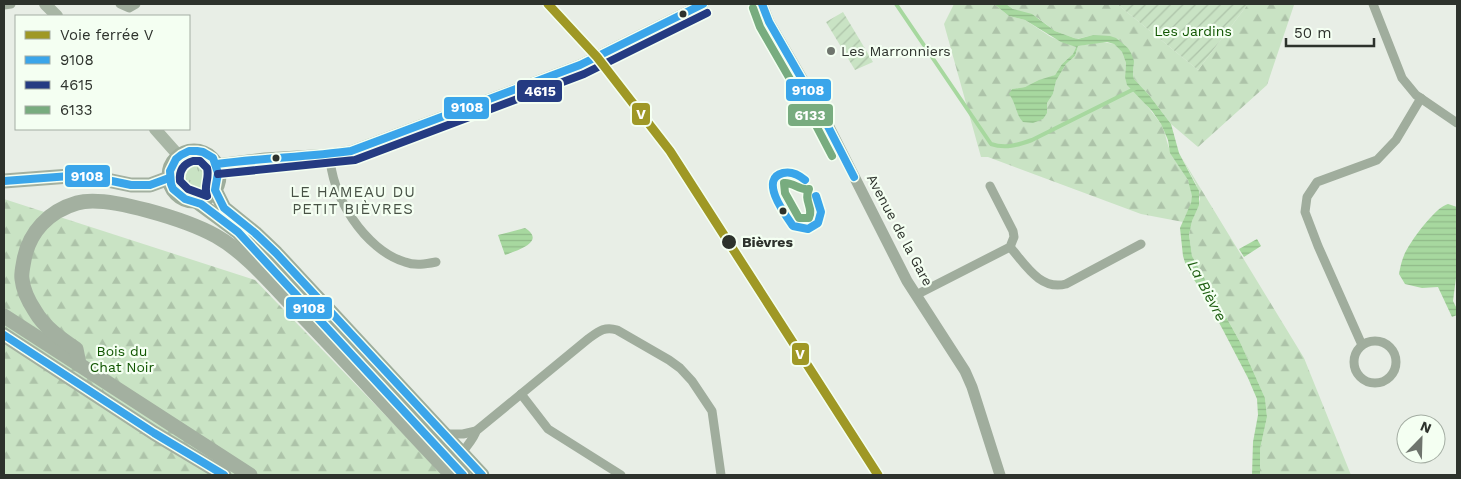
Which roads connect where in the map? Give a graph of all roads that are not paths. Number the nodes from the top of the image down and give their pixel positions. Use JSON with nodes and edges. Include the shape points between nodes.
{"nodes":[{"id":1,"x":11,"y":4,"type":"edge"},
{"id":2,"x":45,"y":4,"type":"edge"},
{"id":3,"x":120,"y":4,"type":"edge"},
{"id":4,"x":704,"y":4,"type":"edge"},
{"id":5,"x":762,"y":4,"type":"edge"},
{"id":6,"x":1373,"y":4,"type":"edge"},
{"id":7,"x":4,"y":5,"type":"edge"},
{"id":8,"x":133,"y":6,"type":"edge"},
{"id":9,"x":55,"y":15,"type":"edge"},
{"id":10,"x":1421,"y":98,"type":"junction"},
{"id":11,"x":1457,"y":123,"type":"edge"},
{"id":12,"x":156,"y":130,"type":"edge"},
{"id":13,"x":330,"y":154,"type":"junction"},
{"id":14,"x":179,"y":156,"type":"junction"},
{"id":15,"x":217,"y":164,"type":"junction"},
{"id":16,"x":169,"y":178,"type":"junction"},
{"id":17,"x":4,"y":181,"type":"edge"},
{"id":18,"x":990,"y":186,"type":"dead end"},
{"id":19,"x":215,"y":190,"type":"junction"},
{"id":20,"x":196,"y":201,"type":"junction"},
{"id":21,"x":1141,"y":244,"type":"dead end"},
{"id":22,"x":1010,"y":247,"type":"junction"},
{"id":23,"x":436,"y":262,"type":"dead end"},
{"id":24,"x":916,"y":294,"type":"junction"},
{"id":25,"x":4,"y":316,"type":"edge"},
{"id":26,"x":4,"y":335,"type":"edge"},
{"id":27,"x":1362,"y":345,"type":"junction"},
{"id":28,"x":79,"y":364,"type":"junction"},
{"id":29,"x":521,"y":394,"type":"junction"},
{"id":30,"x":476,"y":431,"type":"junction"},
{"id":31,"x":439,"y":439,"type":"junction"},
{"id":32,"x":462,"y":453,"type":"junction"},
{"id":33,"x":224,"y":475,"type":"edge"},
{"id":34,"x":250,"y":475,"type":"edge"},
{"id":35,"x":452,"y":475,"type":"edge"},
{"id":36,"x":463,"y":475,"type":"edge"},
{"id":37,"x":482,"y":475,"type":"edge"},
{"id":38,"x":621,"y":475,"type":"edge"},
{"id":39,"x":721,"y":475,"type":"edge"},
{"id":40,"x":1000,"y":475,"type":"edge"}],
"edges":[{"from":1,"to":7,"type":"street"},
{"from":2,"to":9,"type":"main road"},
{"from":3,"to":8,"type":"street"},
{"from":4,"to":13,"type":"street","via":[[580,65],[351,150]]},
{"from":5,"to":24,"type":"street","name":"Avenue de la Gare","via":[[768,22],[818,106]]},
{"from":6,"to":10,"type":"street","via":[[1402,78]]},
{"from":10,"to":11,"type":"street"},
{"from":10,"to":27,"type":"street","via":[[1396,140],[1377,160],[1317,182],[1307,197],[1305,212]]},
{"from":12,"to":14,"type":"main road"},
{"from":13,"to":15,"type":"street"},
{"from":13,"to":23,"type":"street","via":[[336,189],[343,205],[364,233],[376,245],[405,262],[419,265]]},
{"from":14,"to":15,"type":"main road","via":[[192,150],[200,151]]},
{"from":14,"to":16,"type":"main road","via":[[173,162]]},
{"from":15,"to":19,"type":"main road","via":[[220,177]]},
{"from":16,"to":17,"type":"highway","via":[[150,185],[131,185],[83,175]]},
{"from":16,"to":20,"type":"main road","via":[[177,195]]},
{"from":18,"to":22,"type":"street","via":[[1013,231]]},
{"from":19,"to":20,"type":"main road"},
{"from":19,"to":31,"type":"main road","via":[[224,208],[276,253]]},
{"from":20,"to":31,"type":"main road","via":[[238,232]]},
{"from":21,"to":22,"type":"street","via":[[1057,286],[1042,281]]},
{"from":22,"to":24,"type":"street"},
{"from":24,"to":40,"type":"street","name":"Avenue de la Gare","via":[[972,387]]},
{"from":25,"to":28,"type":"highway"},
{"from":26,"to":33,"type":"highway"},
{"from":27,"to":27,"type":"street","via":[[1354,360],[1358,374],[1369,382],[1389,377],[1394,372],[1396,358],[1389,346],[1376,340]]},
{"from":28,"to":34,"type":"highway"},
{"from":28,"to":35,"type":"highway","via":[[76,349],[57,336],[35,312],[28,297],[22,279],[26,248],[32,236],[49,217],[79,202],[114,203],[174,219],[216,236],[247,259]]},
{"from":29,"to":30,"type":"street"},
{"from":29,"to":38,"type":"street","via":[[548,430]]},
{"from":29,"to":39,"type":"street","via":[[588,338],[602,329],[618,330],[669,360],[692,381],[712,411]]},
{"from":30,"to":31,"type":"street"},
{"from":30,"to":32,"type":"street"},
{"from":31,"to":32,"type":"main road"},
{"from":31,"to":36,"type":"main road"},
{"from":32,"to":37,"type":"main road"}]}
